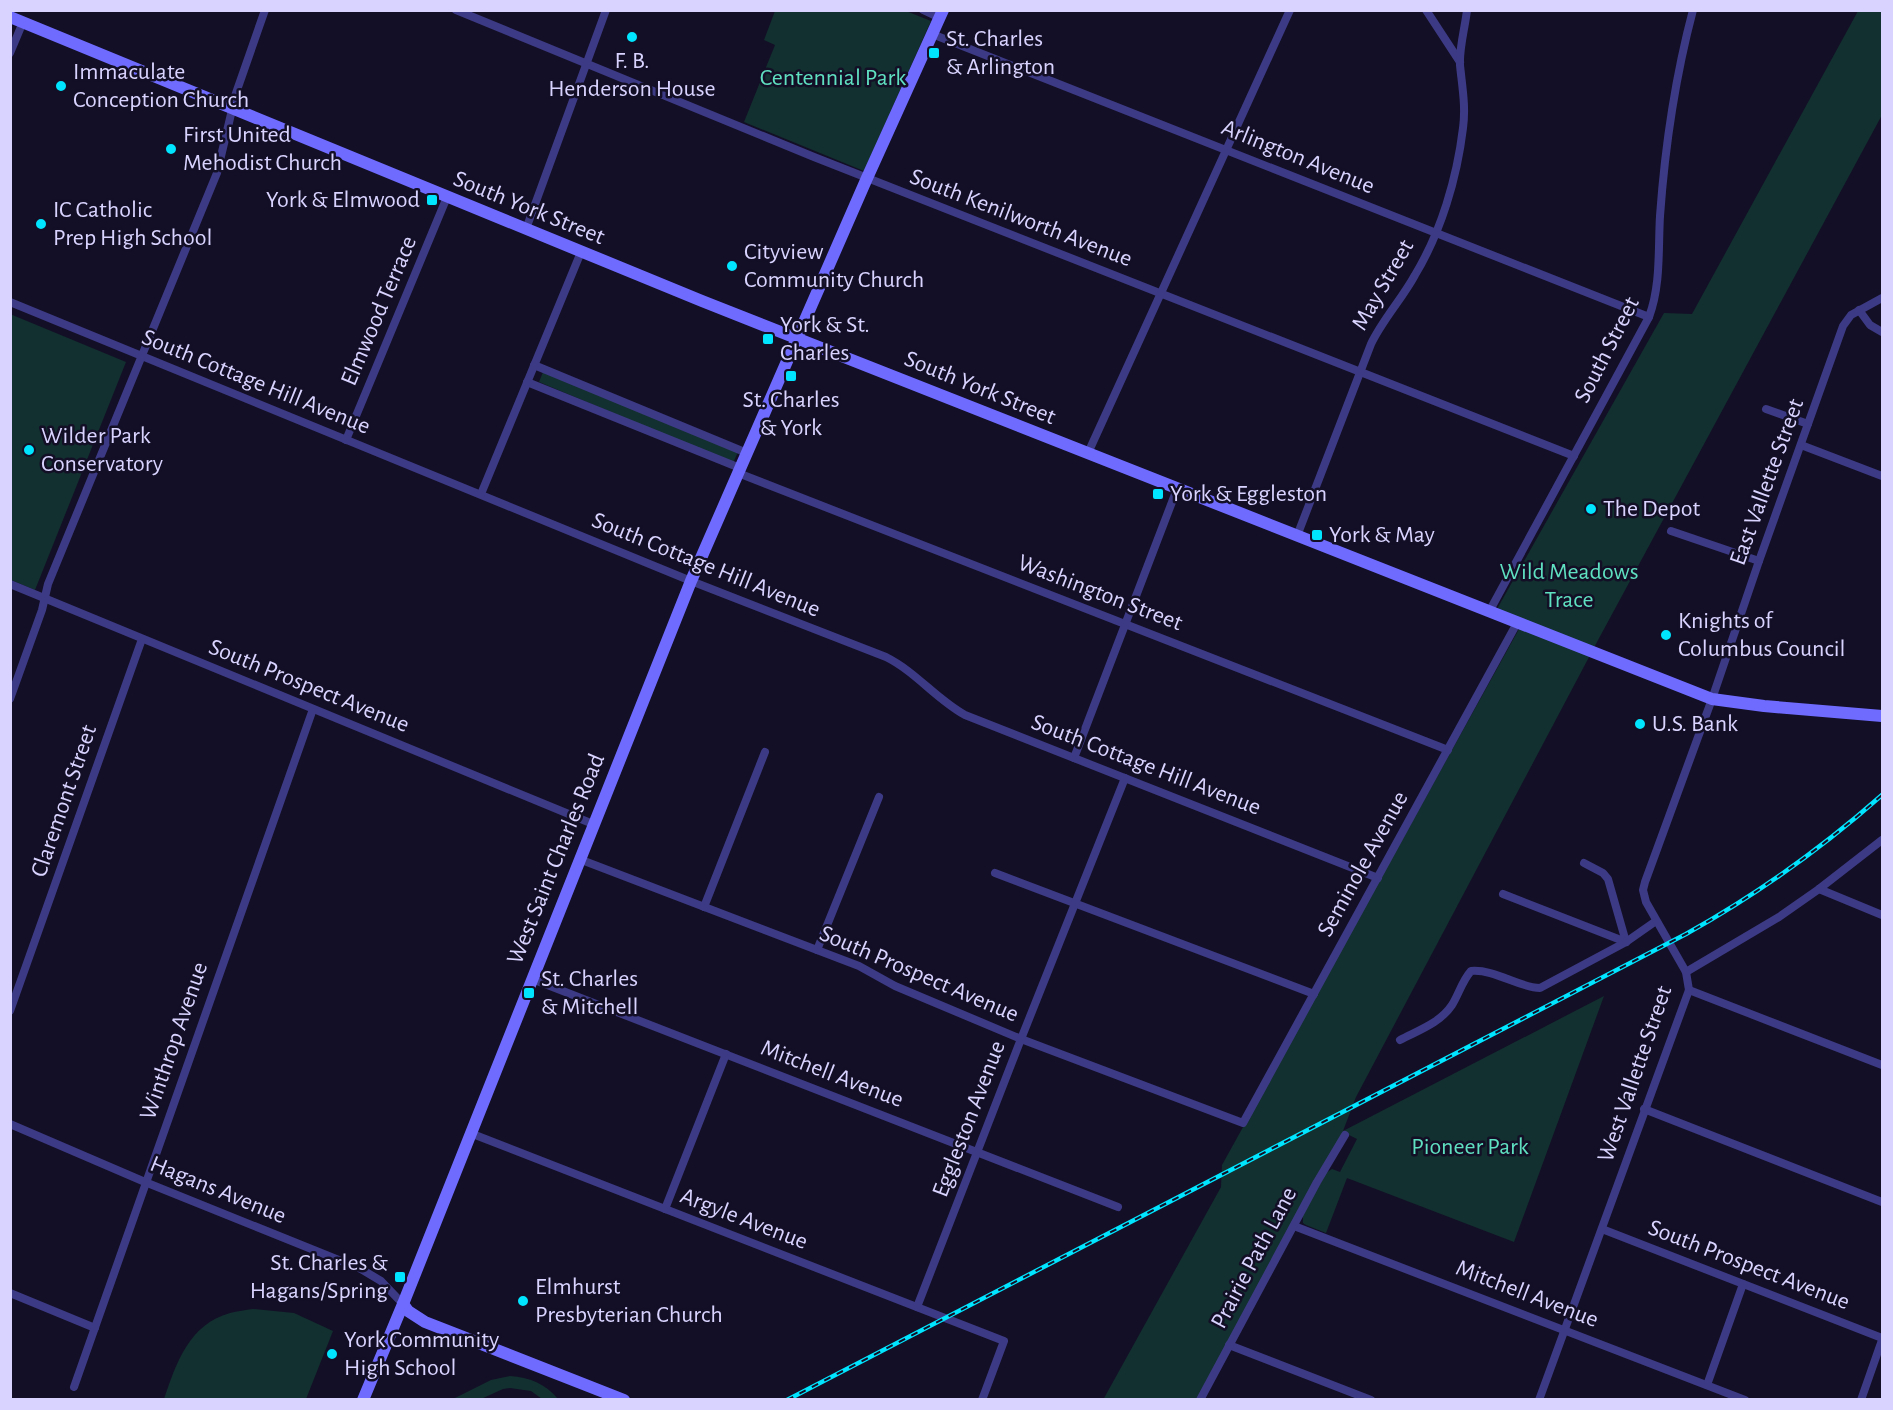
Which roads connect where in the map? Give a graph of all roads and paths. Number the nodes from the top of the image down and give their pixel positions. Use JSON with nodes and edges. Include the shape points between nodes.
{"nodes":[{"id":1,"x":265,"y":10,"type":"edge"},
{"id":2,"x":456,"y":10,"type":"edge"},
{"id":3,"x":606,"y":10,"type":"edge"},
{"id":4,"x":922,"y":10,"type":"edge"},
{"id":5,"x":1290,"y":10,"type":"edge"},
{"id":6,"x":1426,"y":10,"type":"edge"},
{"id":7,"x":1467,"y":10,"type":"edge"},
{"id":8,"x":1693,"y":10,"type":"edge"},
{"id":9,"x":941,"y":14,"type":"edge"},
{"id":10,"x":10,"y":17,"type":"edge"},
{"id":11,"x":23,"y":22,"type":"junction"},
{"id":12,"x":932,"y":34,"type":"junction"},
{"id":13,"x":10,"y":53,"type":"edge"},
{"id":14,"x":1460,"y":62,"type":"junction"},
{"id":15,"x":586,"y":64,"type":"junction"},
{"id":16,"x":232,"y":109,"type":"junction"},
{"id":17,"x":1226,"y":150,"type":"junction"},
{"id":18,"x":867,"y":178,"type":"junction"},
{"id":19,"x":447,"y":197,"type":"junction"},
{"id":20,"x":526,"y":230,"type":"junction"},
{"id":21,"x":1435,"y":232,"type":"junction"},
{"id":22,"x":581,"y":252,"type":"junction"},
{"id":23,"x":1161,"y":293,"type":"junction"},
{"id":24,"x":1882,"y":298,"type":"edge"},
{"id":25,"x":10,"y":302,"type":"edge"},
{"id":26,"x":1859,"y":310,"type":"junction"},
{"id":27,"x":1649,"y":316,"type":"junction"},
{"id":28,"x":1882,"y":332,"type":"edge"},
{"id":29,"x":797,"y":338,"type":"junction"},
{"id":30,"x":141,"y":355,"type":"junction"},
{"id":31,"x":534,"y":365,"type":"junction"},
{"id":32,"x":1359,"y":372,"type":"junction"},
{"id":33,"x":527,"y":382,"type":"junction"},
{"id":34,"x":1766,"y":409,"type":"dead end"},
{"id":35,"x":1808,"y":424,"type":"junction"},
{"id":36,"x":346,"y":440,"type":"junction"},
{"id":37,"x":1801,"y":445,"type":"junction"},
{"id":38,"x":747,"y":453,"type":"junction"},
{"id":39,"x":1088,"y":453,"type":"junction"},
{"id":40,"x":1574,"y":456,"type":"junction"},
{"id":41,"x":739,"y":471,"type":"junction"},
{"id":42,"x":1882,"y":476,"type":"edge"},
{"id":43,"x":1177,"y":489,"type":"junction"},
{"id":44,"x":481,"y":494,"type":"junction"},
{"id":45,"x":1671,"y":531,"type":"dead end"},
{"id":46,"x":1297,"y":536,"type":"junction"},
{"id":47,"x":1759,"y":561,"type":"junction"},
{"id":48,"x":691,"y":581,"type":"junction"},
{"id":49,"x":10,"y":584,"type":"edge"},
{"id":50,"x":45,"y":598,"type":"junction"},
{"id":51,"x":1489,"y":612,"type":"junction"},
{"id":52,"x":1517,"y":623,"type":"junction"},
{"id":53,"x":1126,"y":624,"type":"junction"},
{"id":54,"x":142,"y":639,"type":"junction"},
{"id":55,"x":10,"y":699,"type":"edge"},
{"id":56,"x":1712,"y":699,"type":"junction"},
{"id":57,"x":313,"y":709,"type":"junction"},
{"id":58,"x":1882,"y":716,"type":"edge"},
{"id":59,"x":1448,"y":750,"type":"junction"},
{"id":60,"x":765,"y":752,"type":"dead end"},
{"id":61,"x":1074,"y":758,"type":"junction"},
{"id":62,"x":1125,"y":778,"type":"junction"},
{"id":63,"x":879,"y":797,"type":"dead end"},
{"id":64,"x":593,"y":824,"type":"junction"},
{"id":65,"x":1882,"y":840,"type":"edge"},
{"id":66,"x":579,"y":859,"type":"junction"},
{"id":67,"x":1584,"y":863,"type":"dead end"},
{"id":68,"x":995,"y":873,"type":"dead end"},
{"id":69,"x":1378,"y":878,"type":"junction"},
{"id":70,"x":1819,"y":890,"type":"junction"},
{"id":71,"x":1503,"y":894,"type":"dead end"},
{"id":72,"x":1075,"y":903,"type":"junction"},
{"id":73,"x":704,"y":907,"type":"junction"},
{"id":74,"x":1882,"y":915,"type":"edge"},
{"id":75,"x":1656,"y":921,"type":"junction"},
{"id":76,"x":1626,"y":942,"type":"junction"},
{"id":77,"x":817,"y":950,"type":"junction"},
{"id":78,"x":1686,"y":972,"type":"junction"},
{"id":79,"x":532,"y":979,"type":"junction"},
{"id":80,"x":1689,"y":990,"type":"junction"},
{"id":81,"x":1314,"y":994,"type":"junction"},
{"id":82,"x":10,"y":1011,"type":"edge"},
{"id":83,"x":1021,"y":1039,"type":"junction"},
{"id":84,"x":1400,"y":1040,"type":"dead end"},
{"id":85,"x":726,"y":1054,"type":"junction"},
{"id":86,"x":1882,"y":1065,"type":"edge"},
{"id":87,"x":1644,"y":1109,"type":"junction"},
{"id":88,"x":1243,"y":1123,"type":"joint"},
{"id":89,"x":10,"y":1124,"type":"edge"},
{"id":90,"x":470,"y":1133,"type":"junction"},
{"id":91,"x":1345,"y":1135,"type":"dead end"},
{"id":92,"x":977,"y":1152,"type":"junction"},
{"id":93,"x":145,"y":1182,"type":"junction"},
{"id":94,"x":1882,"y":1202,"type":"edge"},
{"id":95,"x":1118,"y":1207,"type":"dead end"},
{"id":96,"x":665,"y":1209,"type":"junction"},
{"id":97,"x":1294,"y":1226,"type":"junction"},
{"id":98,"x":1602,"y":1228,"type":"junction"},
{"id":99,"x":1743,"y":1284,"type":"junction"},
{"id":100,"x":10,"y":1293,"type":"edge"},
{"id":101,"x":403,"y":1304,"type":"junction"},
{"id":102,"x":917,"y":1307,"type":"junction"},
{"id":103,"x":95,"y":1328,"type":"junction"},
{"id":104,"x":1565,"y":1329,"type":"junction"},
{"id":105,"x":1882,"y":1339,"type":"edge"},
{"id":106,"x":1229,"y":1345,"type":"junction"},
{"id":107,"x":1707,"y":1385,"type":"junction"},
{"id":108,"x":74,"y":1387,"type":"dead end"},
{"id":109,"x":363,"y":1400,"type":"edge"},
{"id":110,"x":624,"y":1400,"type":"edge"},
{"id":111,"x":982,"y":1400,"type":"edge"},
{"id":112,"x":1200,"y":1400,"type":"edge"},
{"id":113,"x":1371,"y":1400,"type":"edge"},
{"id":114,"x":1539,"y":1400,"type":"edge"},
{"id":115,"x":1745,"y":1400,"type":"edge"},
{"id":116,"x":1861,"y":1400,"type":"edge"}],
"edges":[{"from":1,"to":16,"type":"street"},
{"from":2,"to":15,"type":"street","name":"South Kenilworth Avenue"},
{"from":3,"to":15,"type":"street"},
{"from":4,"to":9,"type":"street"},
{"from":5,"to":17,"type":"street"},
{"from":6,"to":14,"type":"street"},
{"from":7,"to":14,"type":"street","name":"May Street"},
{"from":8,"to":27,"type":"street","name":"South Street","via":[[1671,113],[1656,298]]},
{"from":9,"to":12,"type":"main road","name":"West Saint Charles Road"},
{"from":10,"to":11,"type":"main road","name":"South York Street"},
{"from":11,"to":13,"type":"street"},
{"from":11,"to":16,"type":"main road","name":"South York Street"},
{"from":12,"to":17,"type":"street","name":"Arlington Avenue"},
{"from":12,"to":18,"type":"main road","name":"West Saint Charles Road"},
{"from":14,"to":21,"type":"street","name":"May Street","via":[[1463,129],[1451,185]]},
{"from":15,"to":18,"type":"street","name":"South Kenilworth Avenue"},
{"from":15,"to":20,"type":"street"},
{"from":16,"to":19,"type":"main road","name":"South York Street"},
{"from":16,"to":30,"type":"street","via":[[217,173]]},
{"from":17,"to":21,"type":"street","name":"Arlington Avenue"},
{"from":17,"to":23,"type":"street"},
{"from":18,"to":23,"type":"street","name":"South Kenilworth Avenue"},
{"from":18,"to":29,"type":"main road","name":"West Saint Charles Road"},
{"from":19,"to":20,"type":"main road","name":"South York Street"},
{"from":19,"to":36,"type":"street","name":"Elmwood Terrace"},
{"from":20,"to":22,"type":"main road","name":"South York Street"},
{"from":21,"to":27,"type":"street","name":"Arlington Avenue"},
{"from":21,"to":32,"type":"street","name":"May Street","via":[[1415,275],[1378,329]]},
{"from":22,"to":29,"type":"main road","name":"South York Street"},
{"from":22,"to":31,"type":"street"},
{"from":23,"to":32,"type":"street","name":"South Kenilworth Avenue"},
{"from":23,"to":39,"type":"street"},
{"from":24,"to":26,"type":"street","name":"East Vallette Street"},
{"from":25,"to":30,"type":"street","name":"South Cottage Hill Avenue"},
{"from":26,"to":28,"type":"street","via":[[1870,325]]},
{"from":26,"to":35,"type":"street","name":"East Vallette Street","via":[[1843,326]]},
{"from":27,"to":40,"type":"street","name":"South Street"},
{"from":29,"to":38,"type":"main road","name":"West Saint Charles Road"},
{"from":29,"to":39,"type":"main road","name":"South York Street"},
{"from":30,"to":36,"type":"street","name":"South Cottage Hill Avenue"},
{"from":30,"to":50,"type":"street"},
{"from":31,"to":33,"type":"street"},
{"from":31,"to":38,"type":"street"},
{"from":32,"to":40,"type":"street","name":"South Kenilworth Avenue"},
{"from":32,"to":46,"type":"street","name":"May Street"},
{"from":33,"to":41,"type":"street","name":"Washington Street"},
{"from":33,"to":44,"type":"street"},
{"from":34,"to":35,"type":"street"},
{"from":35,"to":37,"type":"street","name":"East Vallette Street"},
{"from":36,"to":44,"type":"street","name":"South Cottage Hill Avenue"},
{"from":37,"to":42,"type":"street"},
{"from":37,"to":47,"type":"street","name":"East Vallette Street"},
{"from":38,"to":41,"type":"main road","name":"West Saint Charles Road"},
{"from":39,"to":43,"type":"main road","name":"South York Street"},
{"from":40,"to":51,"type":"street","name":"South Street"},
{"from":41,"to":48,"type":"main road","name":"West Saint Charles Road"},
{"from":41,"to":53,"type":"street","name":"Washington Street"},
{"from":43,"to":46,"type":"main road","name":"South York Street"},
{"from":43,"to":53,"type":"street"},
{"from":44,"to":48,"type":"street","name":"South Cottage Hill Avenue"},
{"from":45,"to":47,"type":"street"},
{"from":46,"to":51,"type":"main road","name":"South York Street"},
{"from":47,"to":56,"type":"street","name":"East Vallette Street"},
{"from":48,"to":61,"type":"street","name":"South Cottage Hill Avenue","via":[[886,657],[965,715]]},
{"from":48,"to":64,"type":"main road","name":"West Saint Charles Road"},
{"from":49,"to":50,"type":"street","name":"South Prospect Avenue"},
{"from":50,"to":54,"type":"street","name":"South Prospect Avenue"},
{"from":50,"to":55,"type":"street"},
{"from":51,"to":52,"type":"main road","name":"South York Street"},
{"from":52,"to":56,"type":"main road","name":"South York Street"},
{"from":52,"to":59,"type":"street","name":"Seminole Avenue"},
{"from":53,"to":59,"type":"street","name":"Washington Street"},
{"from":53,"to":61,"type":"street"},
{"from":54,"to":57,"type":"street","name":"South Prospect Avenue"},
{"from":54,"to":82,"type":"street","name":"Claremont Street"},
{"from":56,"to":58,"type":"main road","name":"South York Street"},
{"from":56,"to":75,"type":"street","name":"West Vallette Street","via":[[1643,890]]},
{"from":57,"to":64,"type":"street","name":"South Prospect Avenue"},
{"from":57,"to":93,"type":"street","name":"Winthrop Avenue"},
{"from":59,"to":69,"type":"street","name":"Seminole Avenue"},
{"from":60,"to":73,"type":"street"},
{"from":61,"to":62,"type":"street","name":"South Cottage Hill Avenue"},
{"from":62,"to":69,"type":"street","name":"South Cottage Hill Avenue"},
{"from":62,"to":72,"type":"street","name":"Eggleston Avenue"},
{"from":63,"to":77,"type":"street"},
{"from":64,"to":66,"type":"main road","name":"West Saint Charles Road"},
{"from":65,"to":70,"type":"street"},
{"from":66,"to":73,"type":"street","name":"South Prospect Avenue"},
{"from":66,"to":79,"type":"main road","name":"West Saint Charles Road"},
{"from":67,"to":76,"type":"street","via":[[1608,879]]},
{"from":68,"to":72,"type":"street"},
{"from":69,"to":81,"type":"street","name":"Seminole Avenue"},
{"from":70,"to":74,"type":"street"},
{"from":70,"to":78,"type":"street"},
{"from":71,"to":76,"type":"street"},
{"from":72,"to":81,"type":"street"},
{"from":72,"to":83,"type":"street","name":"Eggleston Avenue"},
{"from":73,"to":77,"type":"street","name":"South Prospect Avenue"},
{"from":75,"to":76,"type":"street"},
{"from":75,"to":78,"type":"street","name":"West Vallette Street"},
{"from":76,"to":84,"type":"street","via":[[1540,988],[1472,971],[1442,1018]]},
{"from":77,"to":83,"type":"street","name":"South Prospect Avenue"},
{"from":78,"to":80,"type":"street","name":"West Vallette Street"},
{"from":79,"to":85,"type":"street","name":"Mitchell Avenue"},
{"from":79,"to":90,"type":"main road","name":"West Saint Charles Road"},
{"from":80,"to":86,"type":"street"},
{"from":80,"to":87,"type":"street","name":"West Vallette Street"},
{"from":81,"to":88,"type":"street","name":"Seminole Avenue"},
{"from":83,"to":88,"type":"street","name":"South Prospect Avenue"},
{"from":83,"to":92,"type":"street","name":"Eggleston Avenue"},
{"from":85,"to":92,"type":"street","name":"Mitchell Avenue"},
{"from":85,"to":96,"type":"street"},
{"from":87,"to":94,"type":"street"},
{"from":87,"to":98,"type":"street","name":"West Vallette Street"},
{"from":89,"to":93,"type":"street","name":"Hagans Avenue"},
{"from":90,"to":96,"type":"street","name":"Argyle Avenue"},
{"from":90,"to":101,"type":"main road","name":"West Saint Charles Road"},
{"from":91,"to":97,"type":"street","name":"Prairie Path Lane"},
{"from":92,"to":95,"type":"street","name":"Mitchell Avenue"},
{"from":92,"to":102,"type":"street","name":"Eggleston Avenue"},
{"from":93,"to":101,"type":"street","name":"Hagans Avenue","via":[[362,1269],[381,1281]]},
{"from":93,"to":103,"type":"street","name":"Winthrop Avenue"},
{"from":96,"to":102,"type":"street","name":"Argyle Avenue"},
{"from":97,"to":104,"type":"street","name":"Mitchell Avenue"},
{"from":97,"to":106,"type":"street","name":"Prairie Path Lane"},
{"from":98,"to":99,"type":"street","name":"South Prospect Avenue"},
{"from":98,"to":104,"type":"street","name":"West Vallette Street"},
{"from":99,"to":105,"type":"street","name":"South Prospect Avenue"},
{"from":99,"to":107,"type":"street"},
{"from":100,"to":103,"type":"street"},
{"from":101,"to":109,"type":"main road","name":"West Saint Charles Road"},
{"from":101,"to":110,"type":"main road","via":[[424,1322]]},
{"from":102,"to":111,"type":"street","name":"Argyle Avenue","via":[[1004,1341]]},
{"from":103,"to":108,"type":"street","name":"Winthrop Avenue"},
{"from":104,"to":107,"type":"street","name":"Mitchell Avenue"},
{"from":104,"to":114,"type":"street","name":"West Vallette Street"},
{"from":105,"to":116,"type":"street"},
{"from":106,"to":112,"type":"street","name":"Prairie Path Lane"},
{"from":106,"to":113,"type":"street"},
{"from":107,"to":115,"type":"street","name":"Mitchell Avenue"}]}
